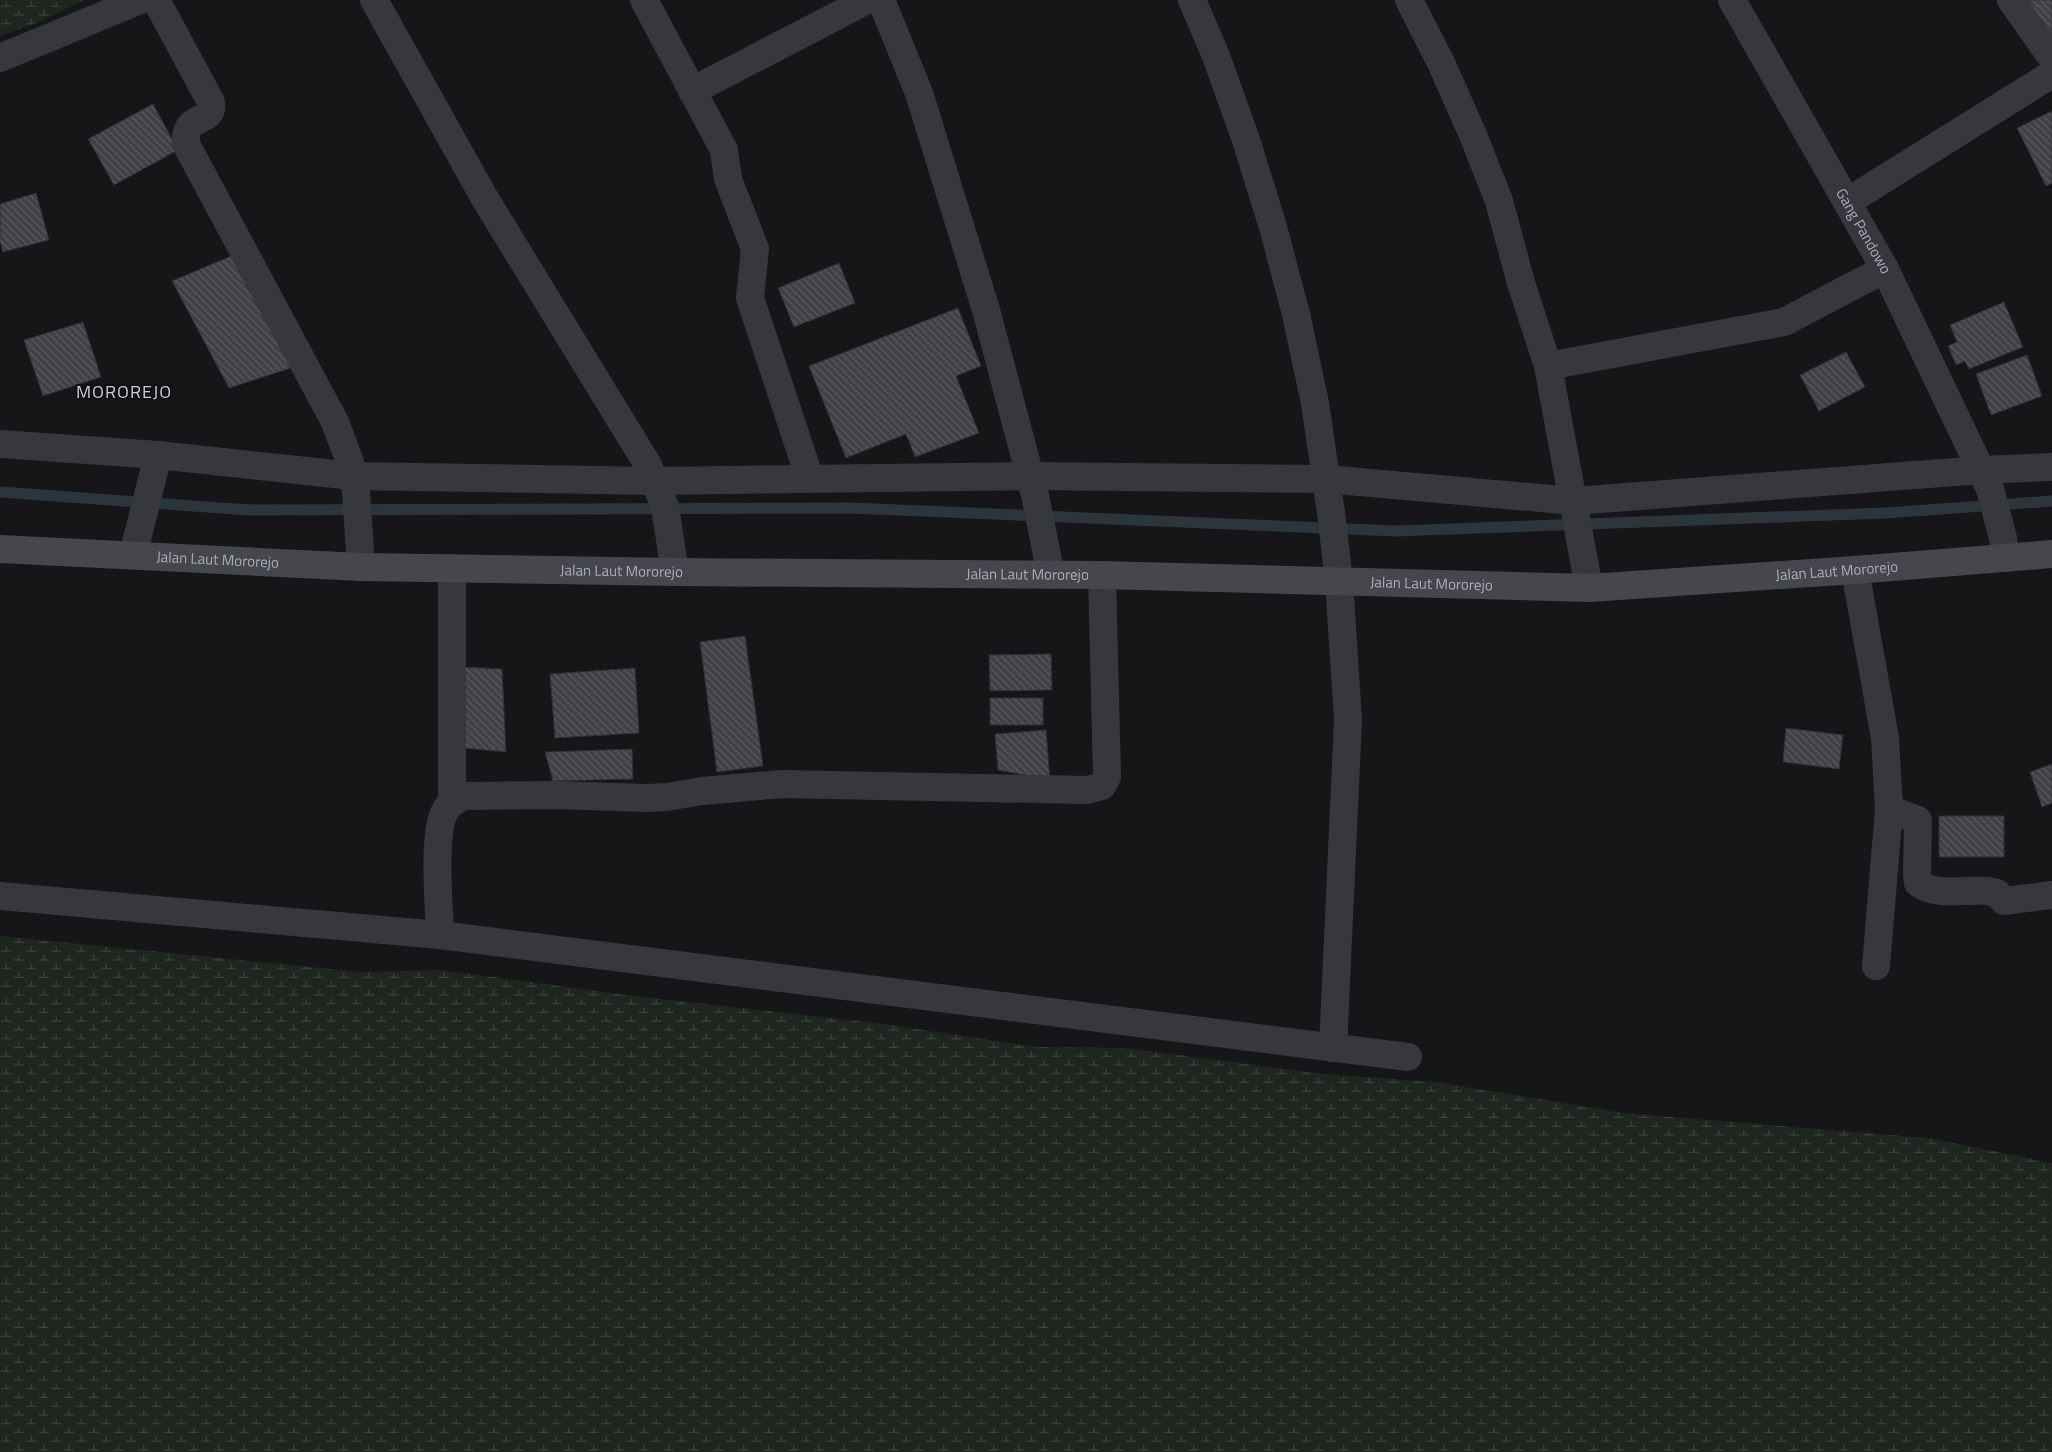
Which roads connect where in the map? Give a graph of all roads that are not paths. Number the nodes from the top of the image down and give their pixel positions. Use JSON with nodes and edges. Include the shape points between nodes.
{"nodes":[{"id":1,"x":140,"y":0,"type":"edge"},
{"id":2,"x":156,"y":0,"type":"edge"},
{"id":3,"x":374,"y":0,"type":"edge"},
{"id":4,"x":644,"y":0,"type":"edge"},
{"id":5,"x":868,"y":0,"type":"edge"},
{"id":6,"x":882,"y":0,"type":"edge"},
{"id":7,"x":1192,"y":0,"type":"edge"},
{"id":8,"x":1409,"y":0,"type":"edge"},
{"id":9,"x":1732,"y":0,"type":"edge"},
{"id":10,"x":2011,"y":0,"type":"edge"},
{"id":11,"x":0,"y":58,"type":"edge"},
{"id":12,"x":2052,"y":58,"type":"edge"},
{"id":13,"x":2052,"y":74,"type":"edge"},
{"id":14,"x":692,"y":90,"type":"junction"},
{"id":15,"x":1848,"y":202,"type":"junction"},
{"id":16,"x":1884,"y":269,"type":"junction"},
{"id":17,"x":1548,"y":366,"type":"junction"},
{"id":18,"x":0,"y":444,"type":"edge"},
{"id":19,"x":158,"y":455,"type":"junction"},
{"id":20,"x":2052,"y":467,"type":"edge"},
{"id":21,"x":810,"y":479,"type":"junction"},
{"id":22,"x":1326,"y":479,"type":"junction"},
{"id":23,"x":1986,"y":480,"type":"junction"},
{"id":24,"x":654,"y":481,"type":"junction"},
{"id":25,"x":354,"y":483,"type":"junction"},
{"id":26,"x":1033,"y":486,"type":"junction"},
{"id":27,"x":1576,"y":511,"type":"junction"},
{"id":28,"x":2005,"y":548,"type":"junction"},
{"id":29,"x":0,"y":549,"type":"edge"},
{"id":30,"x":2052,"y":554,"type":"edge"},
{"id":31,"x":133,"y":555,"type":"junction"},
{"id":32,"x":360,"y":567,"type":"junction"},
{"id":33,"x":452,"y":568,"type":"junction"},
{"id":34,"x":1338,"y":570,"type":"junction"},
{"id":35,"x":1855,"y":570,"type":"junction"},
{"id":36,"x":675,"y":572,"type":"junction"},
{"id":37,"x":1051,"y":575,"type":"junction"},
{"id":38,"x":1102,"y":575,"type":"junction"},
{"id":39,"x":1589,"y":588,"type":"junction"},
{"id":40,"x":452,"y":802,"type":"junction"},
{"id":41,"x":1889,"y":809,"type":"junction"},
{"id":42,"x":2052,"y":895,"type":"edge"},
{"id":43,"x":0,"y":896,"type":"edge"},
{"id":44,"x":440,"y":935,"type":"junction"},
{"id":45,"x":1876,"y":966,"type":"dead end"},
{"id":46,"x":1333,"y":1048,"type":"junction"},
{"id":47,"x":1408,"y":1057,"type":"dead end"}],
"edges":[{"from":1,"to":11,"type":"street"},
{"from":2,"to":25,"type":"street","via":[[211,102],[208,116],[189,125],[185,133],[186,144],[335,422]]},
{"from":3,"to":24,"type":"street","via":[[484,197],[648,465]]},
{"from":4,"to":14,"type":"street"},
{"from":5,"to":14,"type":"street"},
{"from":6,"to":26,"type":"street","via":[[922,103],[986,310]]},
{"from":7,"to":22,"type":"street","via":[[1216,56],[1273,227],[1315,403]]},
{"from":8,"to":17,"type":"street","via":[[1458,100],[1499,201]]},
{"from":9,"to":15,"type":"street","name":"Gang Pandowo"},
{"from":10,"to":12,"type":"street"},
{"from":13,"to":15,"type":"street"},
{"from":14,"to":21,"type":"street","via":[[724,150],[728,179],[755,249],[750,298]]},
{"from":15,"to":16,"type":"street","name":"Gang Pandowo"},
{"from":16,"to":17,"type":"street","via":[[1784,322]]},
{"from":16,"to":23,"type":"street","name":"Gang Pandowo"},
{"from":17,"to":27,"type":"street"},
{"from":18,"to":19,"type":"street"},
{"from":19,"to":25,"type":"street"},
{"from":19,"to":31,"type":"street"},
{"from":20,"to":23,"type":"street"},
{"from":21,"to":24,"type":"street"},
{"from":21,"to":26,"type":"street"},
{"from":22,"to":26,"type":"street"},
{"from":22,"to":27,"type":"street"},
{"from":22,"to":34,"type":"street"},
{"from":23,"to":27,"type":"street"},
{"from":23,"to":28,"type":"street","name":"Gang Pandowo"},
{"from":24,"to":25,"type":"street"},
{"from":24,"to":36,"type":"street","via":[[665,507]]},
{"from":25,"to":32,"type":"street"},
{"from":26,"to":37,"type":"street"},
{"from":27,"to":39,"type":"street"},
{"from":28,"to":30,"type":"street","name":"Jalan Laut Mororejo"},
{"from":28,"to":35,"type":"street","name":"Jalan Laut Mororejo"},
{"from":29,"to":31,"type":"street","name":"Jalan Laut Mororejo"},
{"from":31,"to":32,"type":"street","name":"Jalan Laut Mororejo"},
{"from":32,"to":33,"type":"street","name":"Jalan Laut Mororejo"},
{"from":33,"to":36,"type":"street","name":"Jalan Laut Mororejo"},
{"from":33,"to":40,"type":"street"},
{"from":34,"to":38,"type":"street","name":"Jalan Laut Mororejo"},
{"from":34,"to":39,"type":"street","name":"Jalan Laut Mororejo"},
{"from":34,"to":46,"type":"street","via":[[1348,720]]},
{"from":35,"to":39,"type":"street","name":"Jalan Laut Mororejo"},
{"from":35,"to":41,"type":"street","via":[[1884,738]]},
{"from":36,"to":37,"type":"street","name":"Jalan Laut Mororejo"},
{"from":37,"to":38,"type":"street","name":"Jalan Laut Mororejo"},
{"from":38,"to":40,"type":"street","via":[[1107,777],[1102,786],[1087,790],[783,784],[660,798],[490,795],[464,796]]},
{"from":40,"to":44,"type":"street","via":[[444,813],[439,833]]},
{"from":41,"to":42,"type":"street","via":[[1918,820],[1917,875],[1922,887],[1988,891],[1997,893],[2004,901]]},
{"from":41,"to":45,"type":"street"},
{"from":43,"to":44,"type":"street"},
{"from":44,"to":46,"type":"street"},
{"from":46,"to":47,"type":"street"}]}
